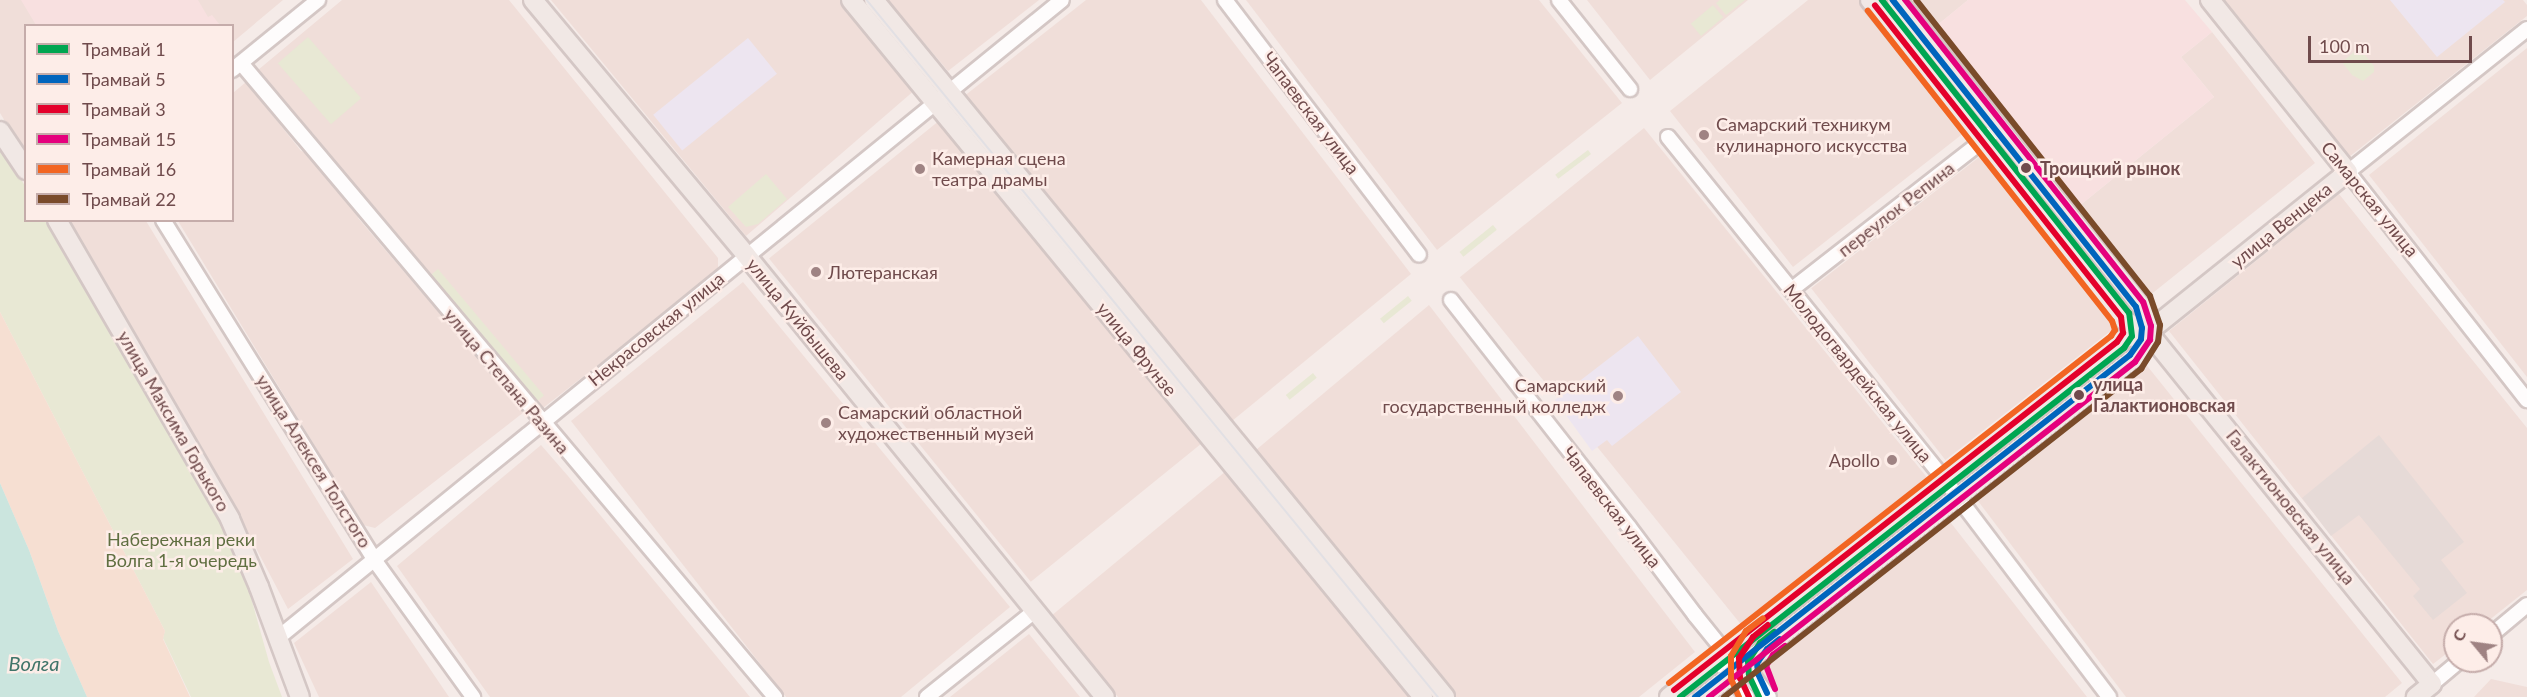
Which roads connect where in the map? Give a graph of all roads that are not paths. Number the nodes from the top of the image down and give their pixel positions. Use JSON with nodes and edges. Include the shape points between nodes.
{"nodes":[{"id":1,"x":318,"y":0,"type":"edge"},
{"id":2,"x":533,"y":0,"type":"edge"},
{"id":3,"x":851,"y":0,"type":"edge"},
{"id":4,"x":874,"y":0,"type":"edge"},
{"id":5,"x":1062,"y":0,"type":"edge"},
{"id":6,"x":1225,"y":0,"type":"edge"},
{"id":7,"x":1559,"y":0,"type":"edge"},
{"id":8,"x":1870,"y":0,"type":"edge"},
{"id":9,"x":1897,"y":0,"type":"edge"},
{"id":10,"x":2210,"y":0,"type":"edge"},
{"id":11,"x":2527,"y":29,"type":"edge"},
{"id":12,"x":237,"y":67,"type":"edge"},
{"id":13,"x":1630,"y":89,"type":"dead end"},
{"id":14,"x":950,"y":91,"type":"junction"},
{"id":15,"x":935,"y":102,"type":"junction"},
{"id":16,"x":1999,"y":128,"type":"junction"},
{"id":17,"x":0,"y":130,"type":"edge"},
{"id":18,"x":1668,"y":137,"type":"dead end"},
{"id":19,"x":1982,"y":142,"type":"junction"},
{"id":20,"x":24,"y":167,"type":"edge"},
{"id":21,"x":2348,"y":172,"type":"junction"},
{"id":22,"x":58,"y":222,"type":"edge"},
{"id":23,"x":165,"y":222,"type":"edge"},
{"id":24,"x":746,"y":255,"type":"junction"},
{"id":25,"x":1419,"y":255,"type":"dead end"},
{"id":26,"x":1791,"y":290,"type":"junction"},
{"id":27,"x":1451,"y":300,"type":"dead end"},
{"id":28,"x":2148,"y":332,"type":"junction"},
{"id":29,"x":2527,"y":400,"type":"edge"},
{"id":30,"x":542,"y":422,"type":"junction"},
{"id":31,"x":1945,"y":480,"type":"junction"},
{"id":32,"x":1956,"y":496,"type":"junction"},
{"id":33,"x":375,"y":561,"type":"junction"},
{"id":34,"x":2527,"y":605,"type":"edge"},
{"id":35,"x":1036,"y":610,"type":"junction"},
{"id":36,"x":2503,"y":625,"type":"edge"},
{"id":37,"x":279,"y":637,"type":"junction"},
{"id":38,"x":1723,"y":650,"type":"junction"},
{"id":39,"x":1737,"y":669,"type":"junction"},
{"id":40,"x":2445,"y":673,"type":"edge"},
{"id":41,"x":2432,"y":684,"type":"junction"},
{"id":42,"x":300,"y":697,"type":"edge"},
{"id":43,"x":472,"y":697,"type":"edge"},
{"id":44,"x":775,"y":697,"type":"edge"},
{"id":45,"x":927,"y":697,"type":"edge"},
{"id":46,"x":1105,"y":697,"type":"edge"},
{"id":47,"x":1423,"y":697,"type":"edge"},
{"id":48,"x":1445,"y":697,"type":"edge"},
{"id":49,"x":1669,"y":697,"type":"edge"},
{"id":50,"x":1702,"y":697,"type":"edge"},
{"id":51,"x":1747,"y":697,"type":"edge"},
{"id":52,"x":1769,"y":697,"type":"edge"},
{"id":53,"x":2109,"y":697,"type":"edge"},
{"id":54,"x":2416,"y":697,"type":"edge"}],
"edges":[{"from":1,"to":12,"type":"street"},
{"from":2,"to":24,"type":"main road","name":"улица Куйбышева"},
{"from":3,"to":15,"type":"main road","name":"улица Фрунзе"},
{"from":4,"to":14,"type":"main road","name":"улица Фрунзе"},
{"from":5,"to":14,"type":"street","name":"Некрасовская улица"},
{"from":6,"to":25,"type":"street","name":"Чапаевская улица"},
{"from":7,"to":13,"type":"street"},
{"from":8,"to":19,"type":"main road","name":"Галактионовская улица"},
{"from":9,"to":16,"type":"main road","name":"Галактионовская улица"},
{"from":10,"to":21,"type":"main road","name":"Самарская улица"},
{"from":11,"to":21,"type":"street","name":"улица Венцека"},
{"from":12,"to":30,"type":"street","name":"улица Степана Разина"},
{"from":14,"to":15,"type":"street","name":"Некрасовская улица"},
{"from":14,"to":48,"type":"main road","name":"улица Фрунзе"},
{"from":15,"to":24,"type":"street","name":"Некрасовская улица"},
{"from":15,"to":47,"type":"main road","name":"улица Фрунзе"},
{"from":16,"to":19,"type":"street","name":"переулок Репина"},
{"from":16,"to":28,"type":"main road","name":"Галактионовская улица","via":[[2144,309]]},
{"from":17,"to":20,"type":"main road"},
{"from":18,"to":26,"type":"street","name":"Молодогвардейская улица"},
{"from":19,"to":26,"type":"street","name":"переулок Репина"},
{"from":19,"to":28,"type":"main road","name":"Галактионовская улица","via":[[2125,321]]},
{"from":21,"to":28,"type":"main road","name":"улица Венцека"},
{"from":21,"to":29,"type":"street","name":"Самарская улица"},
{"from":22,"to":37,"type":"main road","name":"улица Максима Горького","via":[[221,502]]},
{"from":23,"to":33,"type":"street","name":"улица Алексея Толстого"},
{"from":24,"to":30,"type":"street","name":"Некрасовская улица"},
{"from":24,"to":35,"type":"main road","name":"улица Куйбышева"},
{"from":26,"to":31,"type":"street","name":"Молодогвардейская улица"},
{"from":27,"to":38,"type":"street","name":"Чапаевская улица"},
{"from":28,"to":31,"type":"main road","name":"улица Венцека","via":[[2125,338]]},
{"from":28,"to":32,"type":"main road","name":"улица Венцека","via":[[2138,355]]},
{"from":28,"to":41,"type":"main road","name":"Галактионовская улица"},
{"from":30,"to":33,"type":"street","name":"Некрасовская улица"},
{"from":30,"to":44,"type":"street","name":"улица Степана Разина"},
{"from":31,"to":32,"type":"street","name":"Молодогвардейская улица"},
{"from":31,"to":38,"type":"main road","name":"улица Венцека"},
{"from":32,"to":39,"type":"main road","name":"улица Венцека"},
{"from":32,"to":53,"type":"street","name":"Молодогвардейская улица"},
{"from":33,"to":37,"type":"street","name":"Некрасовская улица"},
{"from":33,"to":43,"type":"street","name":"улица Алексея Толстого"},
{"from":34,"to":36,"type":"street"},
{"from":35,"to":45,"type":"street"},
{"from":35,"to":46,"type":"main road","name":"улица Куйбышева"},
{"from":37,"to":42,"type":"main road","name":"улица Максима Горького"},
{"from":38,"to":39,"type":"street","name":"Чапаевская улица"},
{"from":38,"to":49,"type":"main road","name":"улица Венцека"},
{"from":39,"to":50,"type":"main road","name":"улица Венцека"},
{"from":39,"to":51,"type":"street","name":"Чапаевская улица"},
{"from":39,"to":52,"type":"street","name":"Чапаевская улица"},
{"from":40,"to":41,"type":"street"},
{"from":41,"to":54,"type":"main road"}]}
